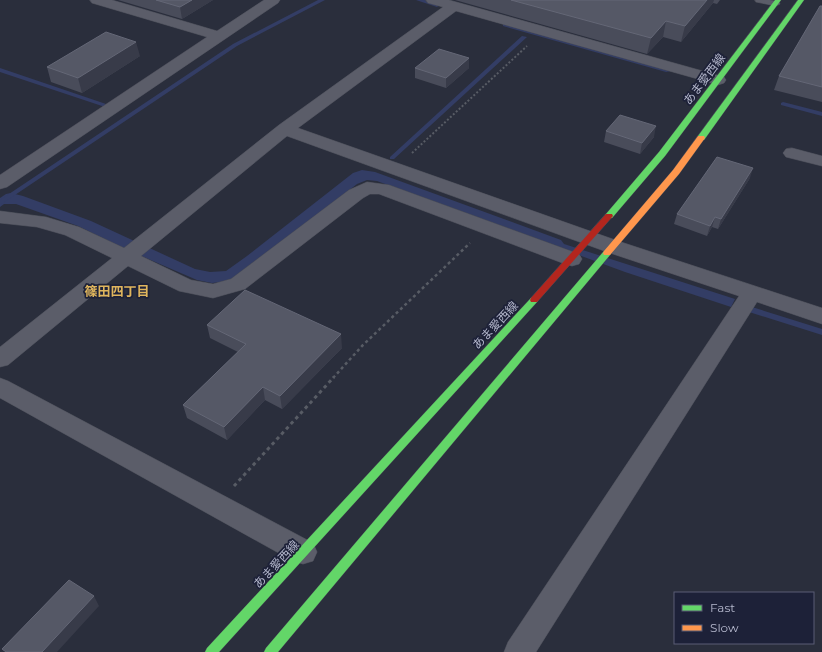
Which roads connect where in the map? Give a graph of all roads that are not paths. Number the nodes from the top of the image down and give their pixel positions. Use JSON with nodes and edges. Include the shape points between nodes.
{"nodes":[{"id":1,"x":97,"y":0,"type":"edge"},
{"id":2,"x":273,"y":0,"type":"edge"},
{"id":3,"x":433,"y":0,"type":"edge"},
{"id":4,"x":759,"y":0,"type":"edge"},
{"id":5,"x":801,"y":0,"type":"edge"},
{"id":6,"x":777,"y":2,"type":"edge"},
{"id":7,"x":454,"y":6,"type":"junction"},
{"id":8,"x":219,"y":36,"type":"junction"},
{"id":9,"x":718,"y":80,"type":"junction"},
{"id":10,"x":285,"y":129,"type":"junction"},
{"id":11,"x":792,"y":153,"type":"dead end"},
{"id":12,"x":822,"y":161,"type":"edge"},
{"id":13,"x":0,"y":183,"type":"edge"},
{"id":14,"x":0,"y":217,"type":"edge"},
{"id":15,"x":591,"y":238,"type":"junction"},
{"id":16,"x":614,"y":247,"type":"junction"},
{"id":17,"x":134,"y":251,"type":"junction"},
{"id":18,"x":573,"y":258,"type":"junction"},
{"id":19,"x":752,"y":293,"type":"junction"},
{"id":20,"x":822,"y":316,"type":"edge"},
{"id":21,"x":0,"y":359,"type":"edge"},
{"id":22,"x":0,"y":387,"type":"edge"},
{"id":23,"x":303,"y":552,"type":"junction"},
{"id":24,"x":211,"y":652,"type":"edge"},
{"id":25,"x":270,"y":652,"type":"edge"},
{"id":26,"x":519,"y":652,"type":"edge"}],
"edges":[{"from":1,"to":8,"type":"street"},
{"from":2,"to":8,"type":"street"},
{"from":3,"to":7,"type":"street"},
{"from":4,"to":6,"type":"lane"},
{"from":5,"to":16,"type":"main road","via":[[676,172]]},
{"from":6,"to":9,"type":"main road","name":"あま愛西線"},
{"from":7,"to":9,"type":"street"},
{"from":7,"to":10,"type":"street"},
{"from":8,"to":13,"type":"street"},
{"from":9,"to":15,"type":"main road","name":"あま愛西線","via":[[662,154]]},
{"from":10,"to":15,"type":"street"},
{"from":10,"to":17,"type":"street"},
{"from":11,"to":12,"type":"street"},
{"from":14,"to":17,"type":"street","via":[[38,221]]},
{"from":15,"to":16,"type":"street"},
{"from":15,"to":18,"type":"main road","name":"あま愛西線"},
{"from":16,"to":19,"type":"street"},
{"from":16,"to":25,"type":"main road"},
{"from":17,"to":18,"type":"street","via":[[186,286],[213,291],[238,284],[367,188],[382,189]]},
{"from":17,"to":21,"type":"street"},
{"from":18,"to":23,"type":"main road","name":"あま愛西線"},
{"from":19,"to":20,"type":"street"},
{"from":19,"to":26,"type":"street"},
{"from":22,"to":23,"type":"street"},
{"from":23,"to":24,"type":"main road","name":"あま愛西線"}]}
